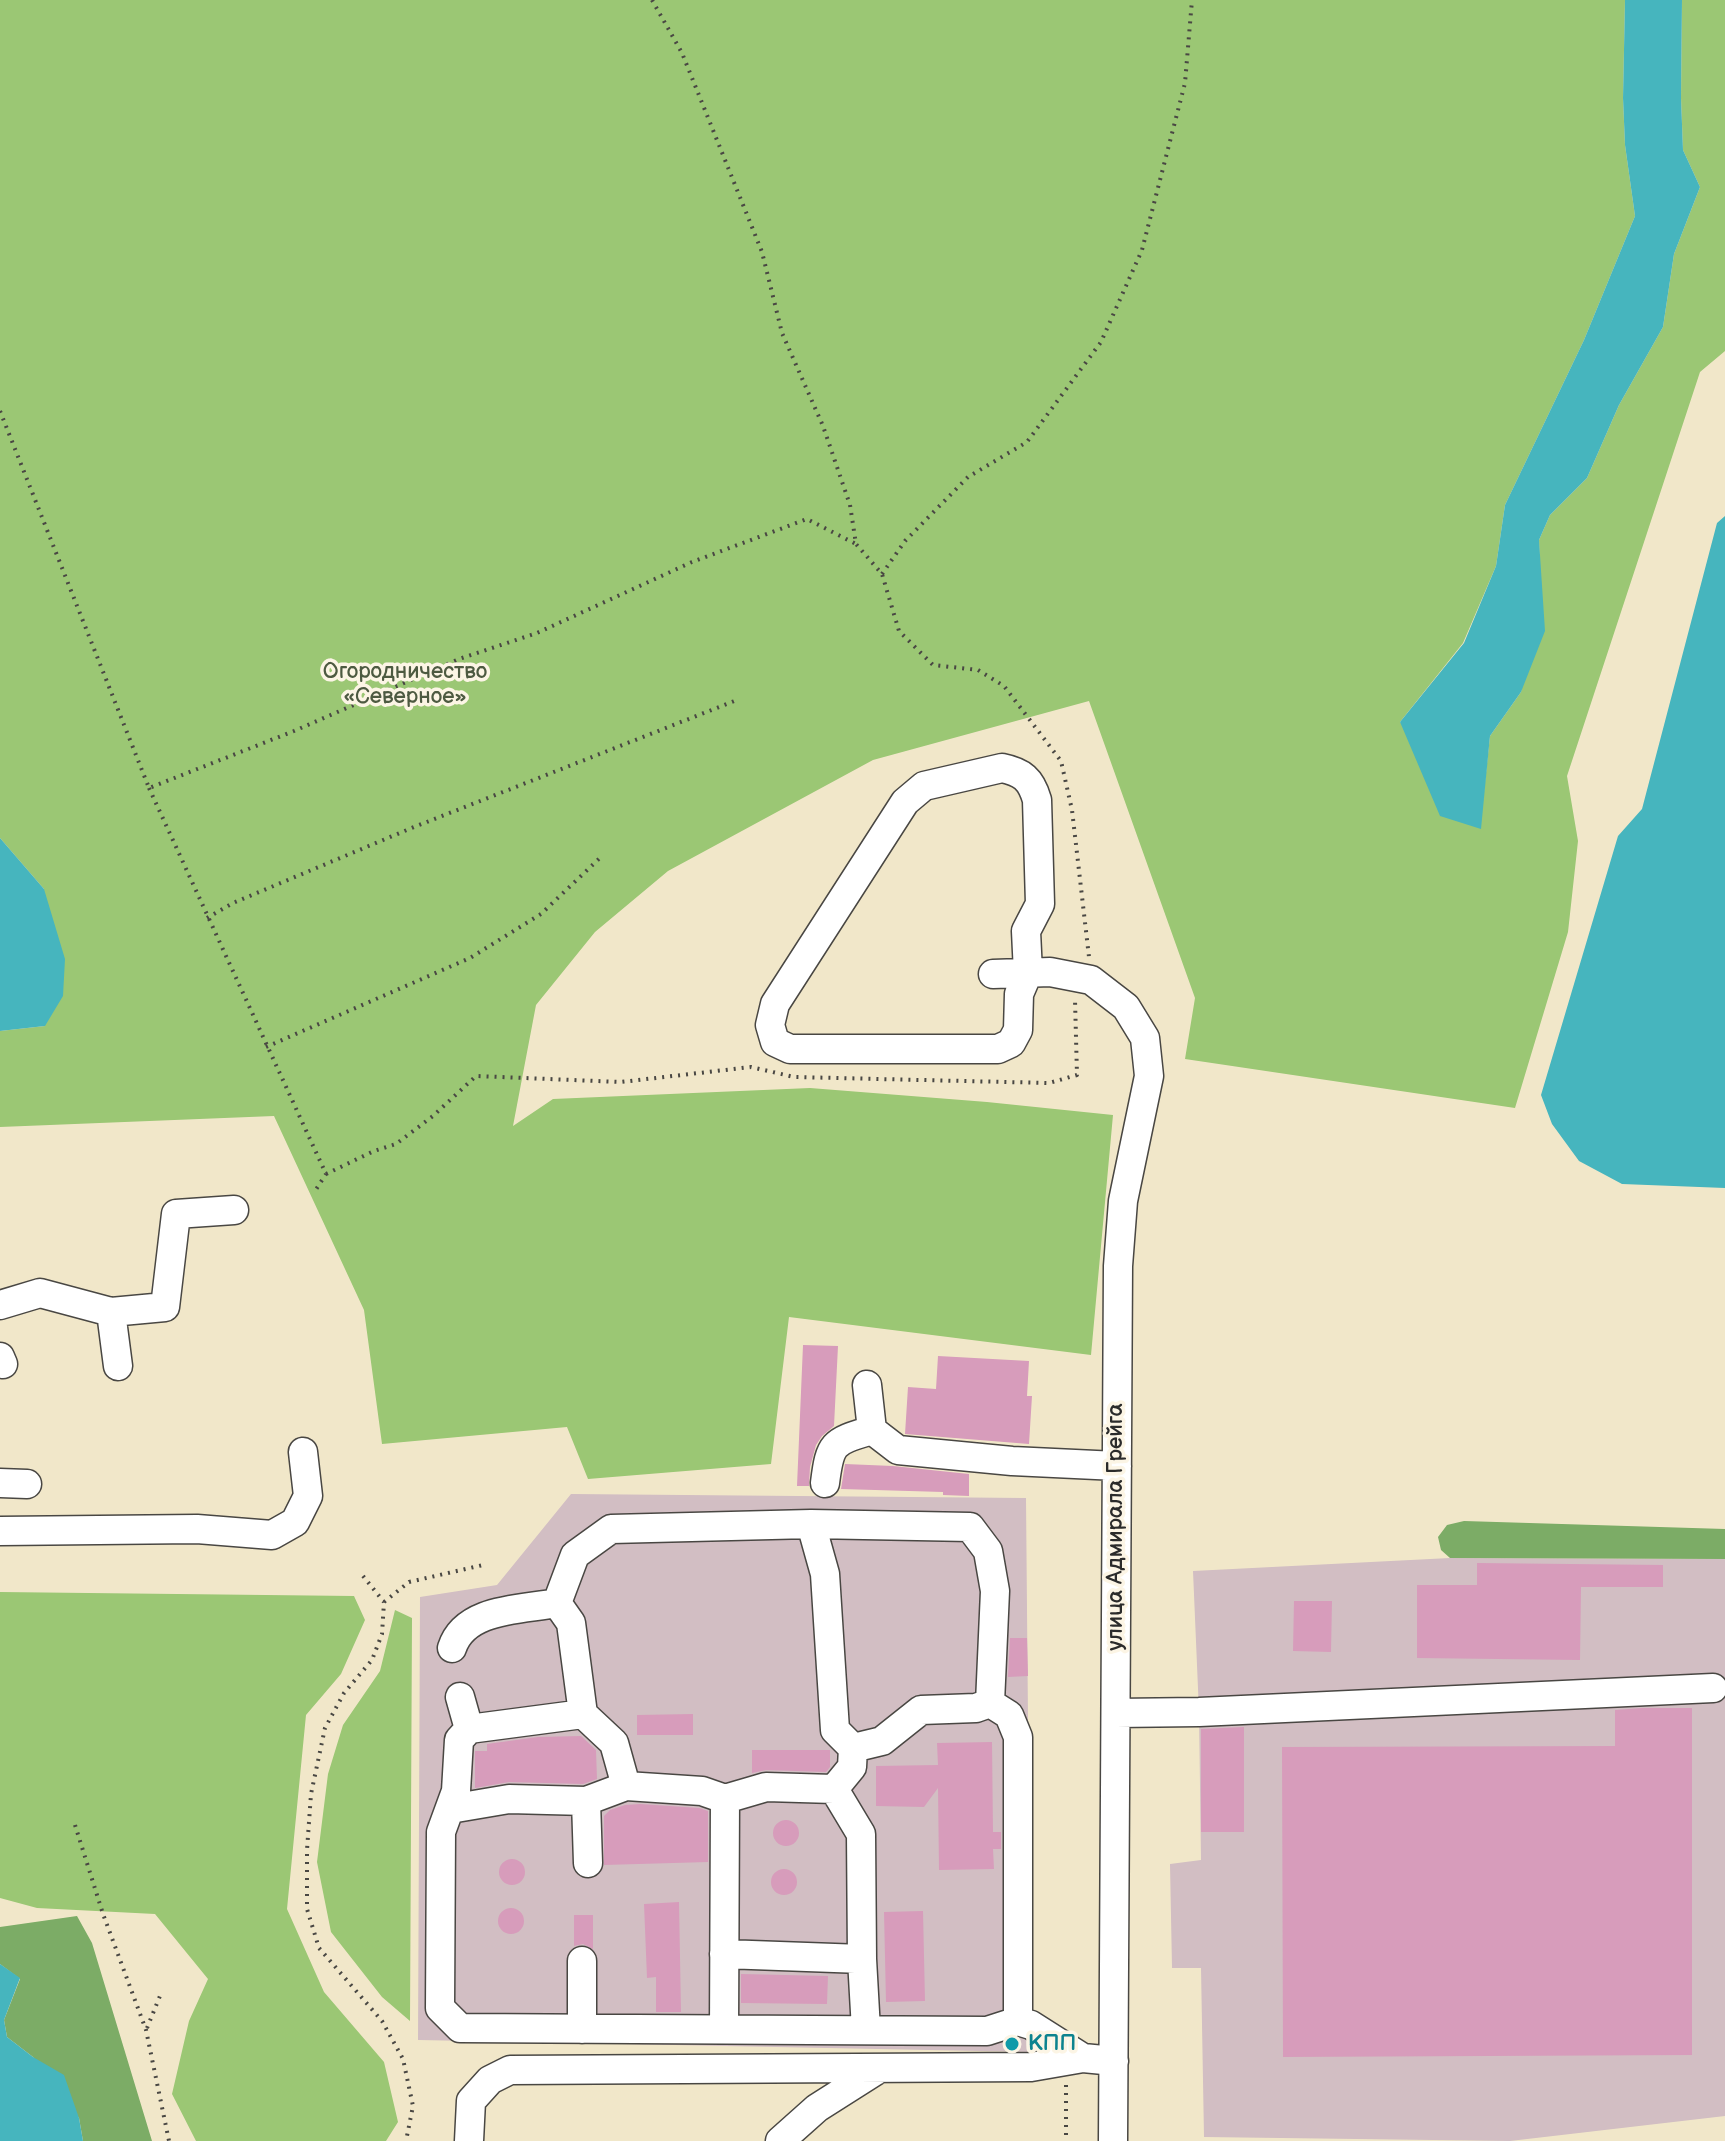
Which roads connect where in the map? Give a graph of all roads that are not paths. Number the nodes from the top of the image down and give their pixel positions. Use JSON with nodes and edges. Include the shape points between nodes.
{"nodes":[{"id":1,"x":993,"y":974,"type":"dead end"},
{"id":2,"x":1061,"y":975,"type":"junction"},
{"id":3,"x":234,"y":1210,"type":"dead end"},
{"id":4,"x":0,"y":1305,"type":"edge"},
{"id":5,"x":111,"y":1312,"type":"junction"},
{"id":6,"x":118,"y":1366,"type":"dead end"},
{"id":7,"x":867,"y":1385,"type":"dead end"},
{"id":8,"x":872,"y":1430,"type":"junction"},
{"id":9,"x":303,"y":1452,"type":"dead end"},
{"id":10,"x":1117,"y":1466,"type":"junction"},
{"id":11,"x":825,"y":1483,"type":"dead end"},
{"id":12,"x":811,"y":1524,"type":"junction"},
{"id":13,"x":0,"y":1531,"type":"edge"},
{"id":14,"x":557,"y":1603,"type":"junction"},
{"id":15,"x":452,"y":1648,"type":"dead end"},
{"id":16,"x":1713,"y":1688,"type":"dead end"},
{"id":17,"x":460,"y":1697,"type":"dead end"},
{"id":18,"x":990,"y":1703,"type":"junction"},
{"id":19,"x":1116,"y":1713,"type":"junction"},
{"id":20,"x":583,"y":1714,"type":"junction"},
{"id":21,"x":469,"y":1729,"type":"junction"},
{"id":22,"x":853,"y":1748,"type":"junction"},
{"id":23,"x":626,"y":1786,"type":"junction"},
{"id":24,"x":834,"y":1789,"type":"junction"},
{"id":25,"x":725,"y":1799,"type":"junction"},
{"id":26,"x":586,"y":1801,"type":"junction"},
{"id":27,"x":450,"y":1809,"type":"junction"},
{"id":28,"x":588,"y":1863,"type":"dead end"},
{"id":29,"x":724,"y":1954,"type":"junction"},
{"id":30,"x":862,"y":1959,"type":"junction"},
{"id":31,"x":582,"y":1961,"type":"dead end"},
{"id":32,"x":1018,"y":2021,"type":"junction"},
{"id":33,"x":582,"y":2029,"type":"junction"},
{"id":34,"x":724,"y":2029,"type":"junction"},
{"id":35,"x":866,"y":2030,"type":"junction"},
{"id":36,"x":1074,"y":2060,"type":"junction"},
{"id":37,"x":1114,"y":2061,"type":"junction"},
{"id":38,"x":881,"y":2068,"type":"junction"},
{"id":39,"x":469,"y":2141,"type":"edge"},
{"id":40,"x":780,"y":2141,"type":"edge"},
{"id":41,"x":1113,"y":2141,"type":"edge"}],
"edges":[{"from":1,"to":2,"type":"street"},
{"from":2,"to":2,"type":"street","via":[[1026,931],[1040,904],[1033,785],[1019,771],[1002,768],[924,786],[905,802],[775,1004],[770,1025],[775,1042],[790,1049],[998,1049],[1011,1043],[1018,1030],[1019,994]]},
{"from":2,"to":10,"type":"street","name":"улица Адмирала Грейга","via":[[1126,1007],[1145,1038],[1149,1076],[1123,1201],[1118,1266]]},
{"from":3,"to":5,"type":"street","via":[[176,1214],[165,1307]]},
{"from":4,"to":5,"type":"street","via":[[40,1293]]},
{"from":5,"to":6,"type":"street"},
{"from":7,"to":8,"type":"street"},
{"from":8,"to":10,"type":"street","via":[[898,1450]]},
{"from":8,"to":11,"type":"street","via":[[842,1439],[829,1453]]},
{"from":9,"to":13,"type":"street","via":[[308,1496],[295,1522],[272,1535],[197,1529]]},
{"from":10,"to":19,"type":"street","name":"улица Адмирала Грейга"},
{"from":12,"to":14,"type":"street","via":[[611,1529],[575,1555]]},
{"from":12,"to":18,"type":"street","via":[[970,1527],[988,1551],[995,1591]]},
{"from":12,"to":22,"type":"street","via":[[825,1574],[835,1730]]},
{"from":14,"to":15,"type":"street","via":[[478,1617],[457,1634]]},
{"from":14,"to":20,"type":"street","via":[[571,1623]]},
{"from":16,"to":19,"type":"street"},
{"from":17,"to":21,"type":"street"},
{"from":18,"to":22,"type":"street","via":[[921,1710],[882,1741]]},
{"from":18,"to":32,"type":"street","via":[[1009,1715],[1018,1737]]},
{"from":19,"to":37,"type":"street","name":"улица Адмирала Грейга"},
{"from":20,"to":21,"type":"street"},
{"from":20,"to":23,"type":"street","via":[[614,1743]]},
{"from":21,"to":27,"type":"street","via":[[459,1740]]},
{"from":22,"to":24,"type":"street","via":[[852,1767]]},
{"from":23,"to":25,"type":"street","via":[[702,1791]]},
{"from":23,"to":26,"type":"street"},
{"from":24,"to":25,"type":"street","via":[[766,1787]]},
{"from":24,"to":30,"type":"street","via":[[861,1834]]},
{"from":25,"to":29,"type":"street"},
{"from":26,"to":27,"type":"street","via":[[509,1799]]},
{"from":26,"to":28,"type":"street"},
{"from":27,"to":33,"type":"street","via":[[441,1832],[440,2008],[460,2028]]},
{"from":29,"to":30,"type":"street"},
{"from":29,"to":34,"type":"street"},
{"from":30,"to":35,"type":"street"},
{"from":31,"to":33,"type":"street"},
{"from":32,"to":35,"type":"street","via":[[987,2031]]},
{"from":32,"to":36,"type":"street","via":[[1031,2025]]},
{"from":33,"to":34,"type":"street"},
{"from":34,"to":35,"type":"street"},
{"from":36,"to":37,"type":"street"},
{"from":36,"to":38,"type":"street","via":[[1031,2067]]},
{"from":37,"to":41,"type":"street","name":"улица Адмирала Грейга"},
{"from":38,"to":39,"type":"street","via":[[510,2070],[490,2080],[471,2101]]},
{"from":38,"to":40,"type":"street","via":[[817,2108]]}]}
